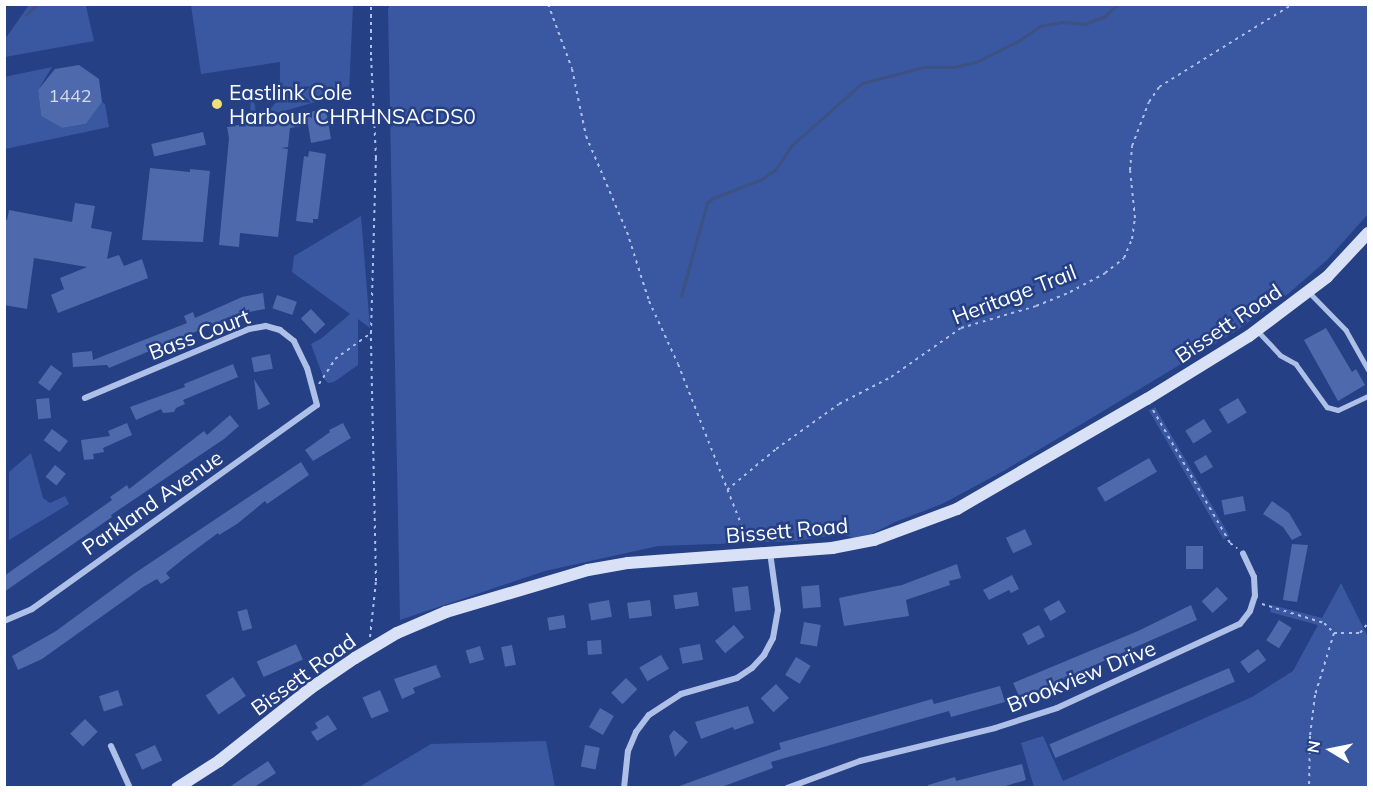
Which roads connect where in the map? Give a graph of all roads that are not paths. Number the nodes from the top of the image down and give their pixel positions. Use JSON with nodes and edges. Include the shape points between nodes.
{"nodes":[{"id":1,"x":1368,"y":232,"type":"edge"},
{"id":2,"x":1308,"y":292,"type":"junction"},
{"id":3,"x":1257,"y":330,"type":"junction"},
{"id":4,"x":1368,"y":369,"type":"edge"},
{"id":5,"x":1368,"y":396,"type":"edge"},
{"id":6,"x":85,"y":398,"type":"dead end"},
{"id":7,"x":317,"y":405,"type":"joint"},
{"id":8,"x":770,"y":551,"type":"junction"},
{"id":9,"x":1243,"y":553,"type":"road end"},
{"id":10,"x":4,"y":621,"type":"edge"},
{"id":11,"x":111,"y":746,"type":"dead end"},
{"id":12,"x":130,"y":788,"type":"edge"},
{"id":13,"x":177,"y":788,"type":"edge"},
{"id":14,"x":624,"y":788,"type":"edge"},
{"id":15,"x":787,"y":788,"type":"edge"}],
"edges":[{"from":1,"to":2,"type":"main road","name":"Bissett Road","via":[[1350,255]]},
{"from":2,"to":3,"type":"main road","name":"Bissett Road"},
{"from":2,"to":4,"type":"lane","via":[[1346,330]]},
{"from":3,"to":5,"type":"lane","via":[[1280,355],[1296,364],[1327,407],[1338,410]]},
{"from":3,"to":8,"type":"main road","name":"Bissett Road","via":[[988,493],[917,526],[848,546]]},
{"from":6,"to":7,"type":"street","name":"Bass Court","via":[[249,329],[266,326],[280,330],[294,341]]},
{"from":7,"to":10,"type":"street","name":"Parkland Avenue","via":[[32,609]]},
{"from":8,"to":13,"type":"main road","name":"Bissett Road","via":[[628,562],[446,612],[369,649],[310,688],[219,761]]},
{"from":8,"to":14,"type":"street","via":[[778,610],[765,655],[736,678],[681,694],[649,715],[628,751]]},
{"from":9,"to":15,"type":"street","name":"Brookview Drive","via":[[1254,577],[1254,602],[1240,624],[1057,708],[995,728],[860,761]]},
{"from":11,"to":12,"type":"street"}]}
